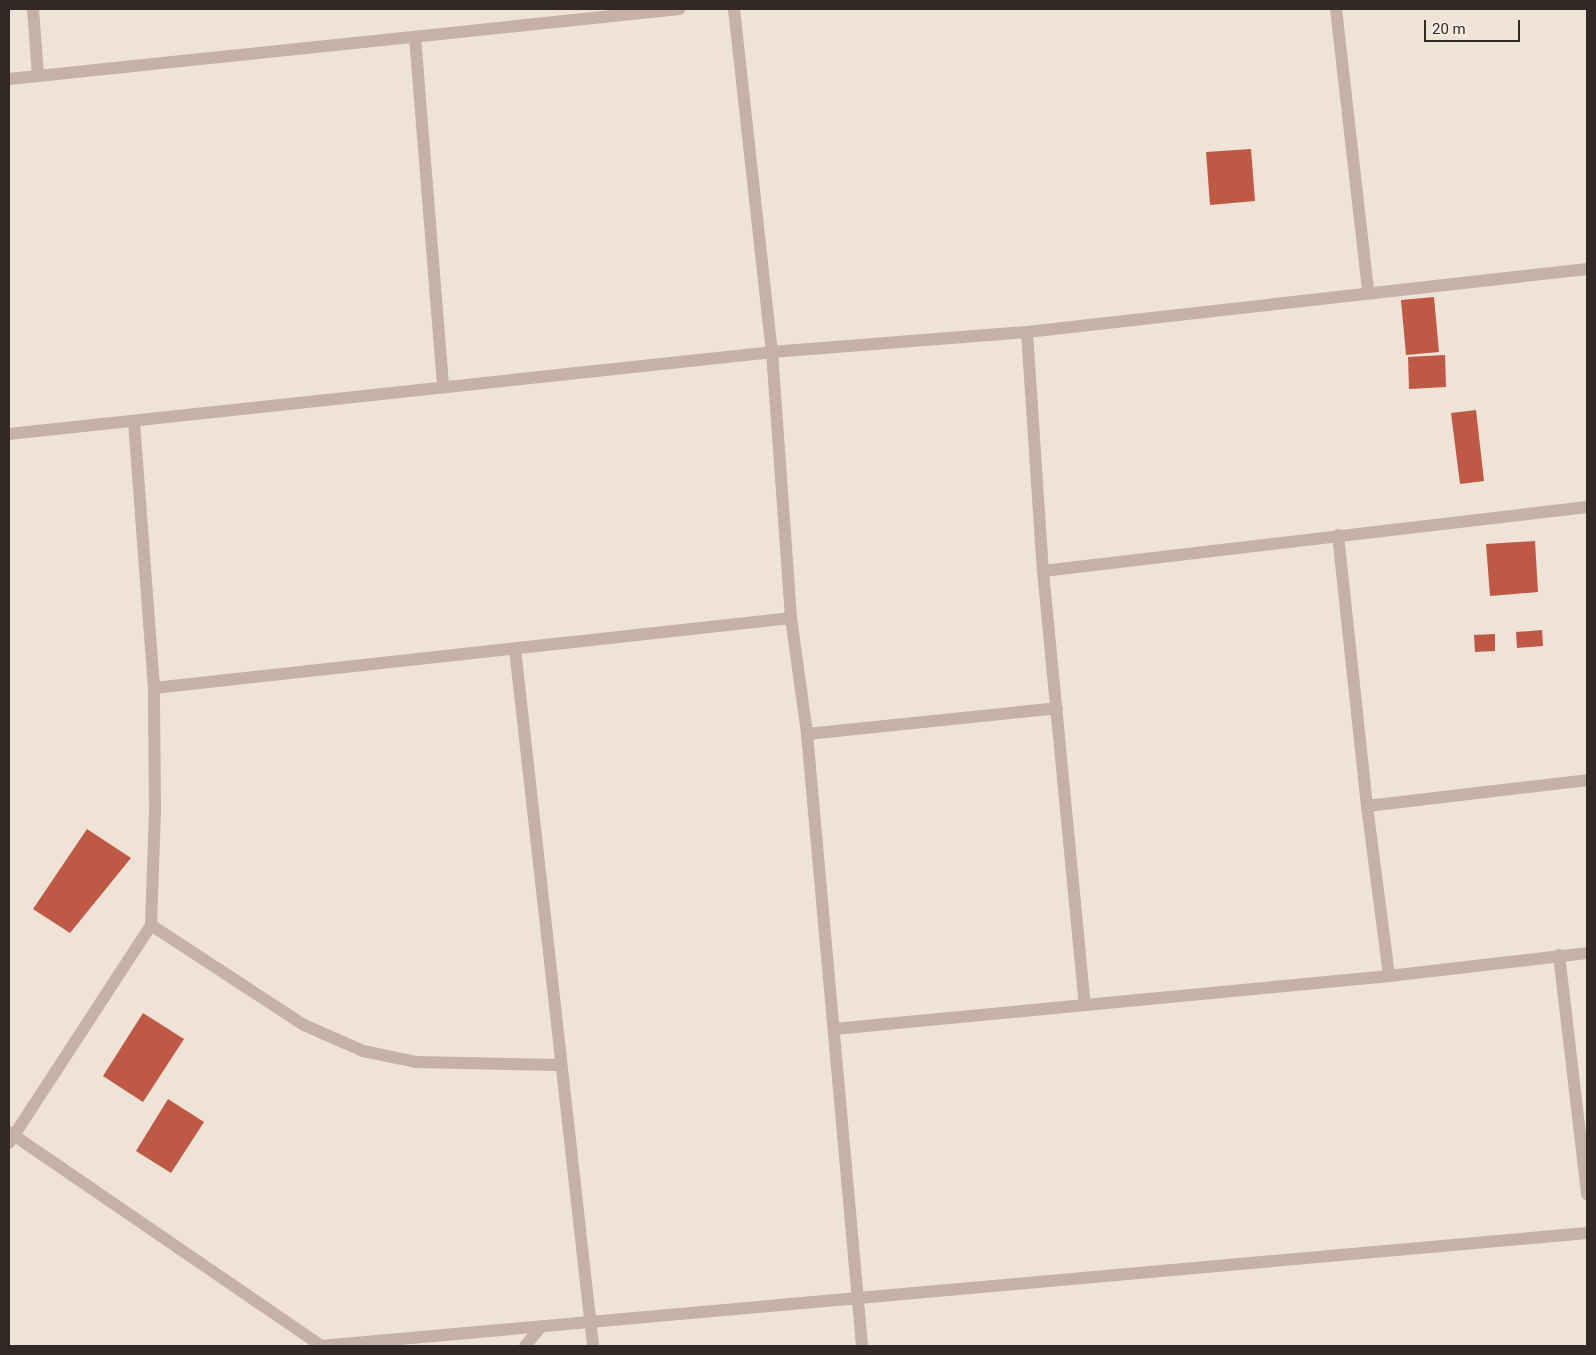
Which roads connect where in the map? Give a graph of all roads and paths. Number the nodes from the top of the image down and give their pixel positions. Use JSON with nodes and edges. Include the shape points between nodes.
{"nodes":[{"id":1,"x":33,"y":9,"type":"edge"},
{"id":2,"x":679,"y":9,"type":"edge"},
{"id":3,"x":734,"y":9,"type":"edge"},
{"id":4,"x":1336,"y":9,"type":"edge"},
{"id":5,"x":415,"y":37,"type":"junction"},
{"id":6,"x":38,"y":76,"type":"junction"},
{"id":7,"x":9,"y":79,"type":"edge"},
{"id":8,"x":1587,"y":269,"type":"edge"},
{"id":9,"x":1368,"y":292,"type":"junction"},
{"id":10,"x":1027,"y":332,"type":"junction"},
{"id":11,"x":772,"y":352,"type":"junction"},
{"id":12,"x":443,"y":386,"type":"junction"},
{"id":13,"x":134,"y":422,"type":"junction"},
{"id":14,"x":9,"y":434,"type":"edge"},
{"id":15,"x":1587,"y":507,"type":"edge"},
{"id":16,"x":1338,"y":535,"type":"junction"},
{"id":17,"x":1043,"y":571,"type":"junction"},
{"id":18,"x":791,"y":618,"type":"junction"},
{"id":19,"x":515,"y":649,"type":"junction"},
{"id":20,"x":154,"y":688,"type":"junction"},
{"id":21,"x":1057,"y":708,"type":"junction"},
{"id":22,"x":807,"y":734,"type":"junction"},
{"id":23,"x":1587,"y":780,"type":"edge"},
{"id":24,"x":1367,"y":806,"type":"junction"},
{"id":25,"x":151,"y":925,"type":"junction"},
{"id":26,"x":1587,"y":953,"type":"edge"},
{"id":27,"x":1559,"y":955,"type":"junction"},
{"id":28,"x":1389,"y":976,"type":"junction"},
{"id":29,"x":1085,"y":1005,"type":"junction"},
{"id":30,"x":834,"y":1029,"type":"junction"},
{"id":31,"x":560,"y":1065,"type":"junction"},
{"id":32,"x":10,"y":1137,"type":"edge"},
{"id":33,"x":1587,"y":1194,"type":"edge"},
{"id":34,"x":1587,"y":1233,"type":"edge"},
{"id":35,"x":858,"y":1298,"type":"junction"},
{"id":36,"x":590,"y":1322,"type":"junction"},
{"id":37,"x":541,"y":1326,"type":"junction"},
{"id":38,"x":321,"y":1346,"type":"edge"},
{"id":39,"x":525,"y":1346,"type":"edge"},
{"id":40,"x":593,"y":1346,"type":"edge"},
{"id":41,"x":862,"y":1346,"type":"edge"}],
"edges":[{"from":1,"to":6,"type":"street"},
{"from":2,"to":5,"type":"street"},
{"from":3,"to":11,"type":"street"},
{"from":4,"to":9,"type":"street"},
{"from":5,"to":6,"type":"street"},
{"from":5,"to":12,"type":"street"},
{"from":6,"to":7,"type":"street"},
{"from":8,"to":9,"type":"street"},
{"from":9,"to":10,"type":"street"},
{"from":10,"to":11,"type":"street"},
{"from":10,"to":17,"type":"street"},
{"from":11,"to":12,"type":"street"},
{"from":11,"to":18,"type":"street"},
{"from":12,"to":13,"type":"street"},
{"from":13,"to":14,"type":"street"},
{"from":13,"to":20,"type":"street"},
{"from":15,"to":16,"type":"street"},
{"from":16,"to":17,"type":"street"},
{"from":16,"to":24,"type":"street"},
{"from":17,"to":21,"type":"street"},
{"from":18,"to":19,"type":"street"},
{"from":18,"to":22,"type":"street"},
{"from":19,"to":20,"type":"street"},
{"from":19,"to":31,"type":"street"},
{"from":20,"to":25,"type":"street","via":[[156,813]]},
{"from":21,"to":22,"type":"street"},
{"from":21,"to":29,"type":"street"},
{"from":22,"to":30,"type":"street"},
{"from":23,"to":24,"type":"street"},
{"from":24,"to":28,"type":"street"},
{"from":25,"to":31,"type":"street","via":[[304,1025],[363,1051],[416,1062]]},
{"from":25,"to":32,"type":"street"},
{"from":26,"to":27,"type":"street"},
{"from":27,"to":28,"type":"street"},
{"from":27,"to":33,"type":"street"},
{"from":28,"to":29,"type":"street"},
{"from":29,"to":30,"type":"street"},
{"from":30,"to":35,"type":"street"},
{"from":31,"to":36,"type":"street"},
{"from":32,"to":38,"type":"street"},
{"from":34,"to":35,"type":"street"},
{"from":35,"to":36,"type":"street"},
{"from":35,"to":41,"type":"street"},
{"from":36,"to":37,"type":"street"},
{"from":36,"to":40,"type":"street"},
{"from":37,"to":38,"type":"street"},
{"from":37,"to":39,"type":"street"}]}
